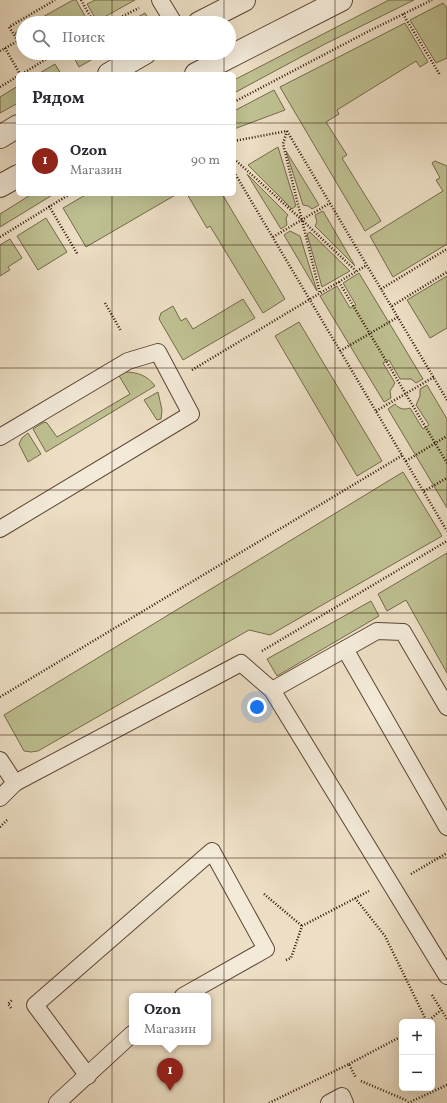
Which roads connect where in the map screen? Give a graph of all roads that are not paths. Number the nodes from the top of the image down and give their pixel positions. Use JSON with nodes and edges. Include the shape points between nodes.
{"nodes":[{"id":1,"x":160,"y":0,"type":"edge"},
{"id":2,"x":244,"y":0,"type":"edge"},
{"id":3,"x":341,"y":0,"type":"edge"},
{"id":4,"x":170,"y":16,"type":"edge"},
{"id":5,"x":213,"y":16,"type":"edge"},
{"id":6,"x":236,"y":54,"type":"edge"},
{"id":7,"x":133,"y":60,"type":"edge"},
{"id":8,"x":223,"y":60,"type":"edge"},
{"id":9,"x":112,"y":72,"type":"edge"},
{"id":10,"x":200,"y":72,"type":"edge"},
{"id":11,"x":16,"y":127,"type":"edge"},
{"id":12,"x":0,"y":137,"type":"edge"},
{"id":13,"x":16,"y":177,"type":"edge"},
{"id":14,"x":0,"y":186,"type":"edge"},
{"id":15,"x":0,"y":437,"type":"edge"},
{"id":16,"x":0,"y":529,"type":"edge"},
{"id":17,"x":345,"y":649,"type":"junction"},
{"id":18,"x":272,"y":690,"type":"junction"},
{"id":19,"x":447,"y":707,"type":"edge"},
{"id":20,"x":0,"y":760,"type":"edge"},
{"id":21,"x":15,"y":783,"type":"junction"},
{"id":22,"x":0,"y":798,"type":"edge"},
{"id":23,"x":447,"y":827,"type":"edge"},
{"id":24,"x":447,"y":976,"type":"edge"},
{"id":25,"x":189,"y":993,"type":"edge"},
{"id":26,"x":129,"y":1037,"type":"edge"},
{"id":27,"x":88,"y":1076,"type":"junction"},
{"id":28,"x":57,"y":1103,"type":"edge"},
{"id":29,"x":329,"y":1103,"type":"edge"},
{"id":30,"x":345,"y":1103,"type":"edge"}],
"edges":[{"from":1,"to":4,"type":"lane"},
{"from":2,"to":5,"type":"street"},
{"from":3,"to":6,"type":"street"},
{"from":7,"to":9,"type":"street"},
{"from":8,"to":10,"type":"street"},
{"from":11,"to":12,"type":"street"},
{"from":13,"to":14,"type":"street"},
{"from":15,"to":16,"type":"lane","via":[[128,361],[158,352],[191,414]]},
{"from":17,"to":18,"type":"lane"},
{"from":17,"to":19,"type":"lane","via":[[378,631],[403,632]]},
{"from":17,"to":23,"type":"lane"},
{"from":18,"to":21,"type":"lane","via":[[240,663]]},
{"from":18,"to":24,"type":"lane"},
{"from":20,"to":21,"type":"lane"},
{"from":21,"to":22,"type":"lane"},
{"from":25,"to":27,"type":"lane","via":[[266,949],[212,850],[35,1005]]},
{"from":26,"to":27,"type":"lane"},
{"from":27,"to":28,"type":"lane"},
{"from":29,"to":30,"type":"lane","via":[[342,1096]]}]}
